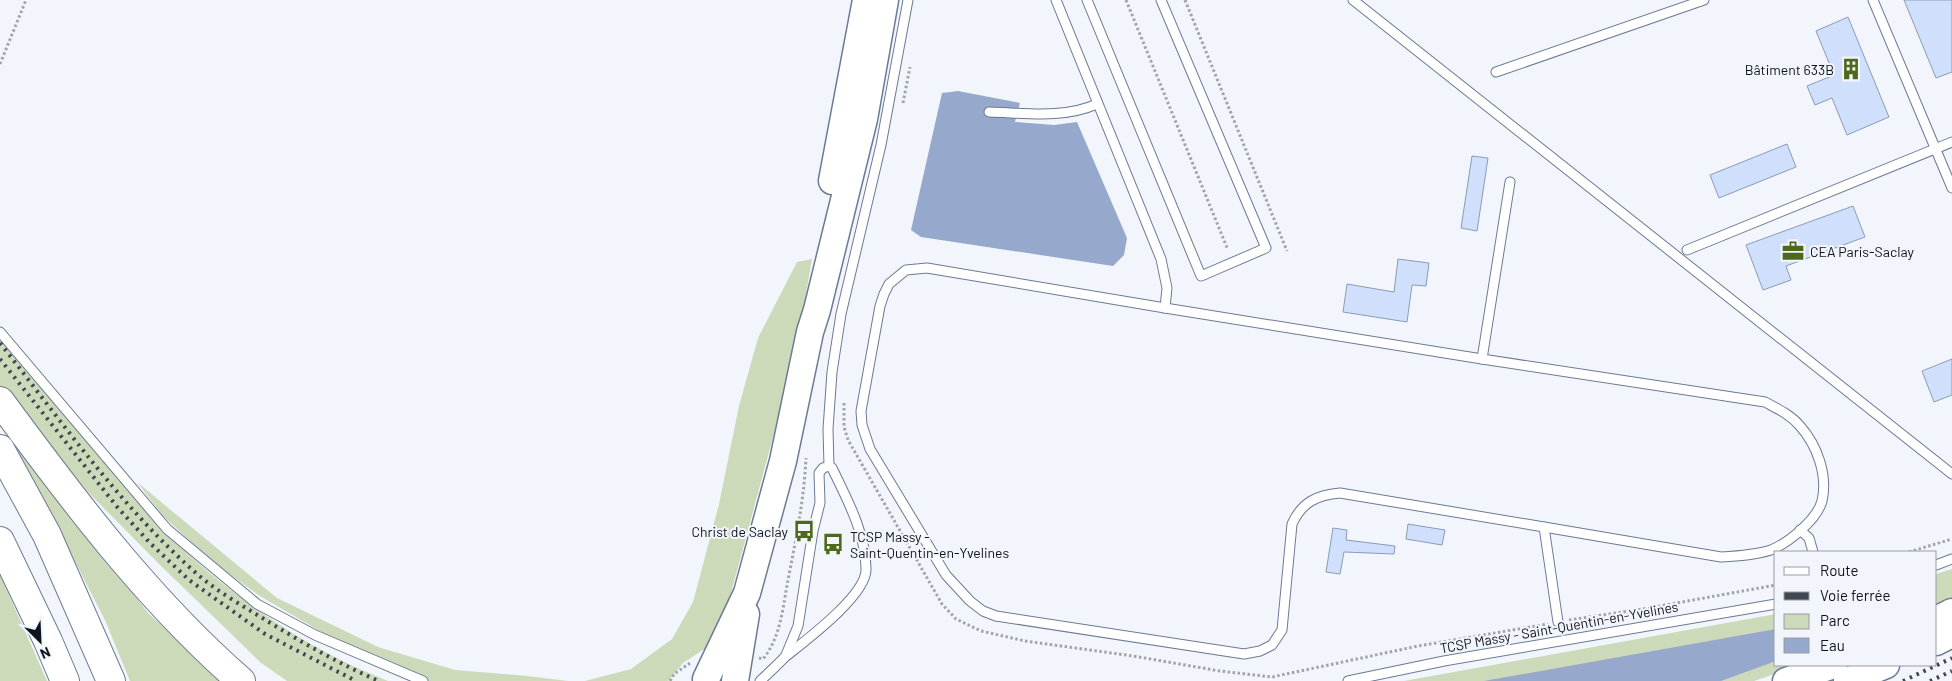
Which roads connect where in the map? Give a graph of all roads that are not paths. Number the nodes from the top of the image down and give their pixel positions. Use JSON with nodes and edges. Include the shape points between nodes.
{"nodes":[{"id":1,"x":866,"y":0,"type":"edge"},
{"id":2,"x":886,"y":0,"type":"edge"},
{"id":3,"x":908,"y":0,"type":"edge"},
{"id":4,"x":1056,"y":0,"type":"edge"},
{"id":5,"x":1087,"y":0,"type":"edge"},
{"id":6,"x":1161,"y":0,"type":"edge"},
{"id":7,"x":1353,"y":0,"type":"edge"},
{"id":8,"x":1704,"y":0,"type":"edge"},
{"id":9,"x":1873,"y":0,"type":"edge"},
{"id":10,"x":1496,"y":72,"type":"dead end"},
{"id":11,"x":1097,"y":104,"type":"junction"},
{"id":12,"x":989,"y":112,"type":"dead end"},
{"id":13,"x":1952,"y":142,"type":"edge"},
{"id":14,"x":1936,"y":149,"type":"junction"},
{"id":15,"x":1510,"y":182,"type":"dead end"},
{"id":16,"x":1952,"y":188,"type":"edge"},
{"id":17,"x":1687,"y":250,"type":"dead end"},
{"id":18,"x":1166,"y":308,"type":"junction"},
{"id":19,"x":0,"y":332,"type":"edge"},
{"id":20,"x":810,"y":332,"type":"junction"},
{"id":21,"x":1482,"y":359,"type":"junction"},
{"id":22,"x":0,"y":401,"type":"edge"},
{"id":23,"x":0,"y":449,"type":"edge"},
{"id":24,"x":829,"y":466,"type":"junction"},
{"id":25,"x":1952,"y":474,"type":"edge"},
{"id":26,"x":1544,"y":527,"type":"junction"},
{"id":27,"x":1800,"y":530,"type":"junction"},
{"id":28,"x":0,"y":542,"type":"edge"},
{"id":29,"x":1813,"y":551,"type":"edge"},
{"id":30,"x":1952,"y":559,"type":"edge"},
{"id":31,"x":1937,"y":565,"type":"edge"},
{"id":32,"x":747,"y":593,"type":"junction"},
{"id":33,"x":1774,"y":604,"type":"edge"},
{"id":34,"x":1952,"y":612,"type":"edge"},
{"id":35,"x":1937,"y":620,"type":"edge"},
{"id":36,"x":1558,"y":622,"type":"road end"},
{"id":37,"x":1952,"y":634,"type":"edge"},
{"id":38,"x":1937,"y":642,"type":"edge"},
{"id":39,"x":785,"y":658,"type":"junction"},
{"id":40,"x":1831,"y":666,"type":"edge"},
{"id":41,"x":1884,"y":666,"type":"edge"},
{"id":42,"x":711,"y":680,"type":"edge"},
{"id":43,"x":65,"y":681,"type":"edge"},
{"id":44,"x":111,"y":681,"type":"edge"},
{"id":45,"x":241,"y":681,"type":"edge"},
{"id":46,"x":423,"y":681,"type":"edge"},
{"id":47,"x":735,"y":681,"type":"edge"},
{"id":48,"x":760,"y":681,"type":"edge"},
{"id":49,"x":1348,"y":681,"type":"edge"},
{"id":50,"x":1786,"y":681,"type":"edge"},
{"id":51,"x":1847,"y":681,"type":"edge"}],
"edges":[{"from":1,"to":20,"type":"main road","via":[[816,267]]},
{"from":2,"to":20,"type":"main road","via":[[864,119]]},
{"from":3,"to":24,"type":"lane","via":[[881,145],[841,314],[832,372]]},
{"from":4,"to":11,"type":"lane"},
{"from":5,"to":6,"type":"lane","via":[[1201,276],[1266,248]]},
{"from":7,"to":25,"type":"lane"},
{"from":8,"to":10,"type":"lane"},
{"from":9,"to":14,"type":"lane"},
{"from":11,"to":12,"type":"lane","via":[[1058,115]]},
{"from":11,"to":18,"type":"lane","via":[[1161,259],[1167,288]]},
{"from":13,"to":14,"type":"lane"},
{"from":14,"to":16,"type":"lane"},
{"from":14,"to":17,"type":"lane"},
{"from":15,"to":21,"type":"lane"},
{"from":18,"to":21,"type":"lane"},
{"from":18,"to":26,"type":"lane","via":[[927,268],[906,270],[889,284],[880,306],[861,412],[866,438],[870,450],[946,575],[983,611],[996,616],[1244,654],[1272,645],[1282,630],[1292,524],[1297,512],[1324,494],[1340,493]]},
{"from":19,"to":46,"type":"lane","via":[[166,530],[257,604],[315,635]]},
{"from":20,"to":32,"type":"main road","via":[[783,461]]},
{"from":21,"to":27,"type":"lane","via":[[1766,402],[1800,426],[1821,462],[1822,502],[1812,519]]},
{"from":22,"to":45,"type":"highway","via":[[113,547],[188,633]]},
{"from":23,"to":44,"type":"highway","via":[[48,535]]},
{"from":24,"to":39,"type":"lane","via":[[819,473],[820,503],[798,626]]},
{"from":24,"to":39,"type":"lane","via":[[858,527],[867,570],[864,582],[851,599]]},
{"from":26,"to":27,"type":"lane","via":[[1721,557],[1770,550]]},
{"from":26,"to":36,"type":"lane"},
{"from":27,"to":29,"type":"lane","via":[[1810,538]]},
{"from":28,"to":43,"type":"highway"},
{"from":30,"to":31,"type":"lane"},
{"from":32,"to":42,"type":"main road"},
{"from":32,"to":47,"type":"main road"},
{"from":33,"to":49,"type":"lane","name":"TCSP Massy - Saint-Quentin-en-Yvelines","via":[[1444,661]]},
{"from":34,"to":35,"type":"main road"},
{"from":37,"to":38,"type":"main road"},
{"from":39,"to":48,"type":"lane"},
{"from":40,"to":50,"type":"main road"},
{"from":41,"to":51,"type":"main road"}]}
